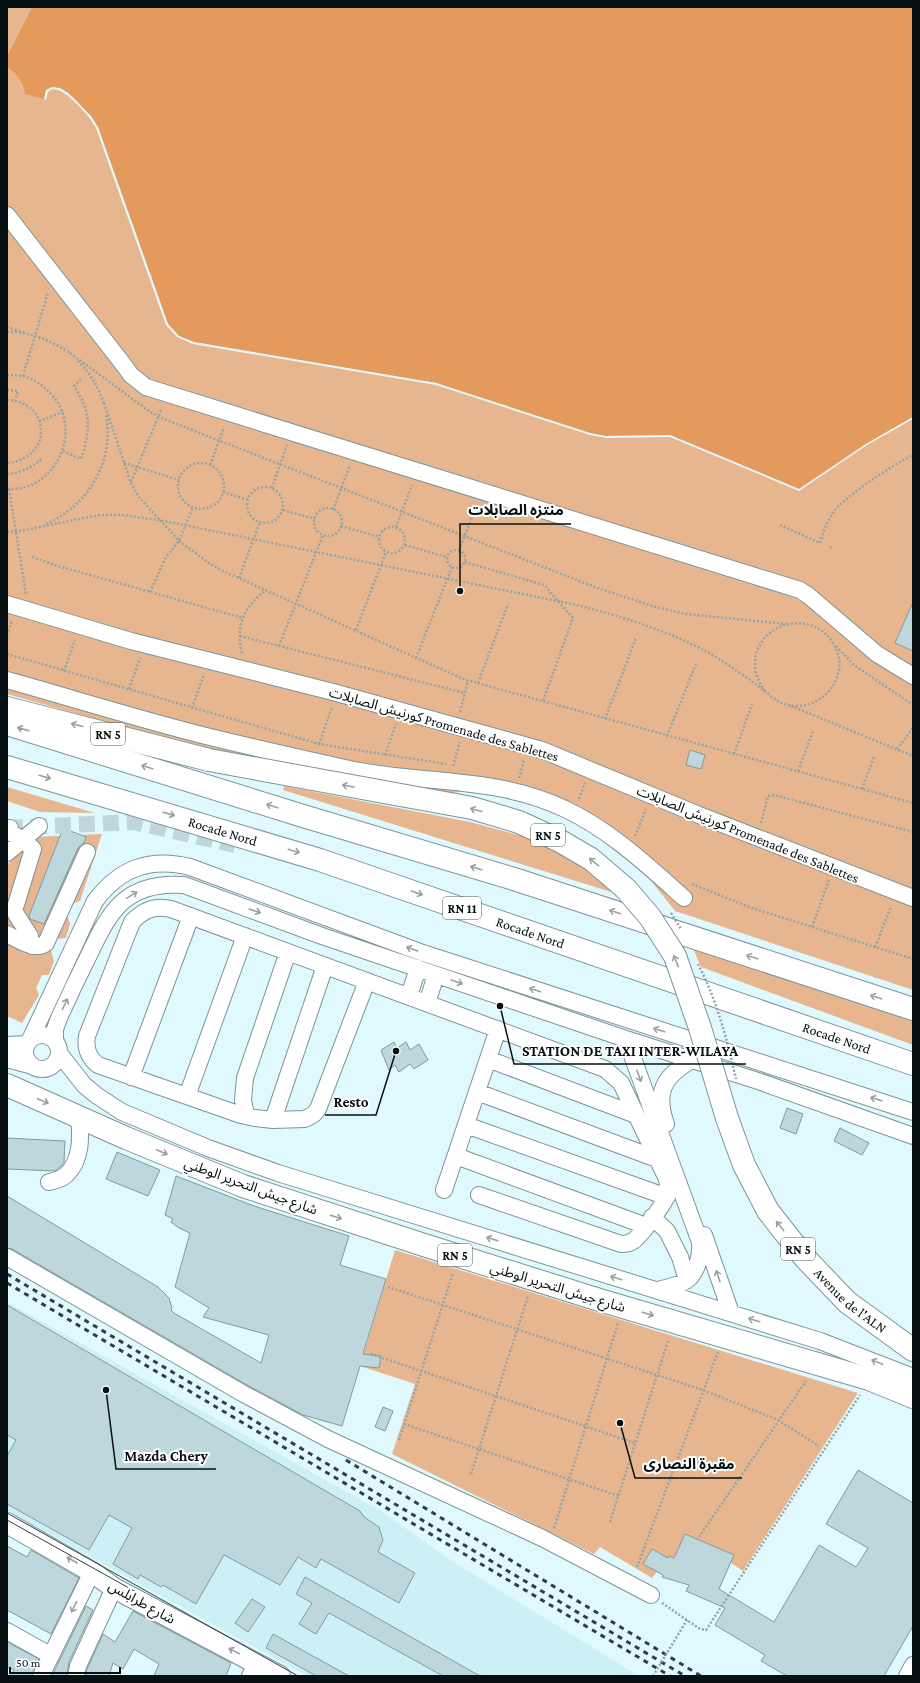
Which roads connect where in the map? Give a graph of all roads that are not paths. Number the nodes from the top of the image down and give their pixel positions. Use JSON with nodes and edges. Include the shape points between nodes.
{"nodes":[{"id":1,"x":7,"y":215,"type":"edge"},
{"id":2,"x":7,"y":604,"type":"edge"},
{"id":3,"x":913,"y":676,"type":"edge"},
{"id":4,"x":7,"y":680,"type":"edge"},
{"id":5,"x":7,"y":708,"type":"edge"},
{"id":6,"x":7,"y":724,"type":"edge"},
{"id":7,"x":7,"y":767,"type":"edge"},
{"id":8,"x":39,"y":826,"type":"dead end"},
{"id":9,"x":9,"y":830,"type":"edge"},
{"id":10,"x":22,"y":839,"type":"junction"},
{"id":11,"x":87,"y":852,"type":"dead end"},
{"id":12,"x":7,"y":853,"type":"edge"},
{"id":13,"x":684,"y":898,"type":"dead end"},
{"id":14,"x":913,"y":898,"type":"edge"},
{"id":15,"x":191,"y":916,"type":"junction"},
{"id":16,"x":7,"y":934,"type":"edge"},
{"id":17,"x":245,"y":936,"type":"junction"},
{"id":18,"x":32,"y":946,"type":"junction"},
{"id":19,"x":288,"y":952,"type":"junction"},
{"id":20,"x":325,"y":966,"type":"junction"},
{"id":21,"x":418,"y":968,"type":"junction"},
{"id":22,"x":436,"y":975,"type":"junction"},
{"id":23,"x":367,"y":981,"type":"junction"},
{"id":24,"x":409,"y":996,"type":"junction"},
{"id":25,"x":427,"y":1003,"type":"junction"},
{"id":26,"x":913,"y":1009,"type":"edge"},
{"id":27,"x":498,"y":1029,"type":"junction"},
{"id":28,"x":626,"y":1039,"type":"junction"},
{"id":29,"x":28,"y":1042,"type":"junction"},
{"id":30,"x":7,"y":1045,"type":"edge"},
{"id":31,"x":57,"y":1047,"type":"junction"},
{"id":32,"x":7,"y":1059,"type":"edge"},
{"id":33,"x":488,"y":1059,"type":"junction"},
{"id":34,"x":690,"y":1061,"type":"junction"},
{"id":35,"x":913,"y":1064,"type":"edge"},
{"id":36,"x":33,"y":1066,"type":"junction"},
{"id":37,"x":131,"y":1076,"type":"junction"},
{"id":38,"x":8,"y":1086,"type":"edge"},
{"id":39,"x":477,"y":1092,"type":"junction"},
{"id":40,"x":187,"y":1096,"type":"junction"},
{"id":41,"x":913,"y":1112,"type":"edge"},
{"id":42,"x":636,"y":1115,"type":"junction"},
{"id":43,"x":80,"y":1116,"type":"junction"},
{"id":44,"x":246,"y":1116,"type":"junction"},
{"id":45,"x":273,"y":1120,"type":"junction"},
{"id":46,"x":466,"y":1125,"type":"junction"},
{"id":47,"x":913,"y":1136,"type":"edge"},
{"id":48,"x":456,"y":1156,"type":"junction"},
{"id":49,"x":657,"y":1159,"type":"junction"},
{"id":50,"x":49,"y":1182,"type":"dead end"},
{"id":51,"x":444,"y":1190,"type":"dead end"},
{"id":52,"x":479,"y":1195,"type":"dead end"},
{"id":53,"x":667,"y":1197,"type":"junction"},
{"id":54,"x":649,"y":1222,"type":"junction"},
{"id":55,"x":7,"y":1257,"type":"edge"},
{"id":56,"x":687,"y":1280,"type":"junction"},
{"id":57,"x":658,"y":1290,"type":"junction"},
{"id":58,"x":731,"y":1313,"type":"junction"},
{"id":59,"x":913,"y":1350,"type":"edge"},
{"id":60,"x":913,"y":1377,"type":"edge"},
{"id":61,"x":913,"y":1397,"type":"edge"},
{"id":62,"x":7,"y":1523,"type":"edge"},
{"id":63,"x":92,"y":1572,"type":"junction"},
{"id":64,"x":114,"y":1588,"type":"junction"},
{"id":65,"x":650,"y":1595,"type":"road end"},
{"id":66,"x":7,"y":1631,"type":"edge"},
{"id":67,"x":50,"y":1655,"type":"junction"},
{"id":68,"x":913,"y":1665,"type":"edge"},
{"id":69,"x":253,"y":1669,"type":"edge"},
{"id":70,"x":41,"y":1676,"type":"edge"},
{"id":71,"x":76,"y":1676,"type":"edge"},
{"id":72,"x":280,"y":1676,"type":"edge"},
{"id":73,"x":907,"y":1676,"type":"edge"}],
"edges":[{"from":1,"to":3,"type":"street","via":[[131,375],[146,387],[800,590],[877,654]]},
{"from":2,"to":14,"type":"street","name":"كورنيش الصابلات Promenade des Sablettes","via":[[144,644],[401,711],[461,722],[548,752],[651,796]]},
{"from":4,"to":13,"type":"street","via":[[209,737],[346,768],[483,784],[537,798],[564,808],[612,837]]},
{"from":59,"to":5,"type":"highway","name":"Avenue de l'ALN","number":"RN 5","one_way":true,"bridge":true,"via":[[847,1302],[805,1258],[768,1211],[744,1165],[675,956],[650,917],[626,889],[591,859],[560,840],[519,822],[472,808],[209,760]]},
{"from":26,"to":6,"type":"highway","one_way":true,"via":[[514,879]]},
{"from":7,"to":35,"type":"highway","name":"Rocade Nord","number":"RN 11","one_way":true,"via":[[320,860]]},
{"from":8,"to":10,"type":"street"},
{"from":9,"to":10,"type":"street"},
{"from":10,"to":12,"type":"street"},
{"from":10,"to":18,"type":"street","via":[[31,847],[33,853],[14,911],[30,936]]},
{"from":11,"to":18,"type":"street","via":[[46,944]]},
{"from":15,"to":17,"type":"street"},
{"from":15,"to":37,"type":"street"},
{"from":15,"to":37,"type":"street","via":[[157,907],[144,912],[132,922],[87,1036],[88,1052],[98,1065]]},
{"from":16,"to":18,"type":"street"},
{"from":17,"to":19,"type":"street"},
{"from":17,"to":40,"type":"street"},
{"from":19,"to":20,"type":"street"},
{"from":19,"to":44,"type":"street","via":[[245,1078],[243,1100]]},
{"from":20,"to":23,"type":"street"},
{"from":20,"to":45,"type":"street"},
{"from":21,"to":22,"type":"street"},
{"from":21,"to":24,"type":"street"},
{"from":31,"to":21,"type":"street","one_way":true,"via":[[55,1029],[59,1018],[108,918],[122,902],[151,887],[184,885]]},
{"from":22,"to":25,"type":"street"},
{"from":22,"to":28,"type":"street","one_way":true},
{"from":23,"to":24,"type":"street"},
{"from":23,"to":45,"type":"street","via":[[314,1114],[305,1119]]},
{"from":24,"to":25,"type":"street"},
{"from":25,"to":27,"type":"street"},
{"from":27,"to":33,"type":"street"},
{"from":27,"to":42,"type":"street","via":[[605,1069],[621,1083]]},
{"from":28,"to":34,"type":"street"},
{"from":28,"to":56,"type":"street","one_way":true,"via":[[700,1242],[698,1263]]},
{"from":29,"to":30,"type":"street"},
{"from":29,"to":31,"type":"street","via":[[43,1035],[48,1036]]},
{"from":29,"to":36,"type":"street","via":[[25,1054]]},
{"from":41,"to":29,"type":"street","one_way":true,"via":[[420,952],[190,867],[164,862],[124,873],[95,901]]},
{"from":31,"to":36,"type":"street","via":[[58,1058],[50,1067]]},
{"from":57,"to":31,"type":"street","one_way":true,"via":[[278,1173],[208,1148],[122,1112],[109,1104],[84,1084]]},
{"from":32,"to":36,"type":"street"},
{"from":33,"to":39,"type":"street"},
{"from":33,"to":42,"type":"street"},
{"from":34,"to":47,"type":"street","via":[[758,1081]]},
{"from":58,"to":34,"type":"street","one_way":true,"via":[[662,1114],[666,1082],[676,1069]]},
{"from":37,"to":40,"type":"street"},
{"from":38,"to":43,"type":"highway","name":"شارع جيش التحرير الوطني","number":"RN 5","one_way":true},
{"from":39,"to":46,"type":"street"},
{"from":39,"to":49,"type":"street"},
{"from":40,"to":44,"type":"street"},
{"from":42,"to":49,"type":"street"},
{"from":43,"to":50,"type":"street","via":[[81,1135],[77,1158],[65,1176]]},
{"from":43,"to":61,"type":"highway","name":"شارع جيش التحرير الوطني","number":"RN 5","one_way":true,"via":[[173,1157],[258,1190],[427,1246],[869,1379]]},
{"from":44,"to":45,"type":"street"},
{"from":46,"to":48,"type":"street"},
{"from":46,"to":53,"type":"street"},
{"from":48,"to":51,"type":"street"},
{"from":48,"to":54,"type":"street"},
{"from":49,"to":53,"type":"street","via":[[667,1179]]},
{"from":52,"to":54,"type":"street","via":[[621,1244],[635,1240]]},
{"from":53,"to":54,"type":"street"},
{"from":54,"to":56,"type":"street","via":[[667,1231],[680,1257]]},
{"from":55,"to":65,"type":"street","via":[[242,1393],[328,1439],[542,1538]]},
{"from":56,"to":57,"type":"street"},
{"from":57,"to":58,"type":"street"},
{"from":60,"to":58,"type":"street","one_way":true,"via":[[820,1341]]},
{"from":63,"to":62,"type":"main road","name":"شارع طرابلس","one_way":true},
{"from":63,"to":64,"type":"main road","name":"شارع طرابلس"},
{"from":63,"to":67,"type":"street","one_way":true},
{"from":69,"to":64,"type":"main road","name":"شارع طرابلس","one_way":true},
{"from":64,"to":71,"type":"street","via":[[78,1666]]},
{"from":66,"to":67,"type":"street"},
{"from":67,"to":70,"type":"street"},
{"from":68,"to":73,"type":"street"},
{"from":69,"to":72,"type":"main road","name":"شارع طرابلس"}]}
